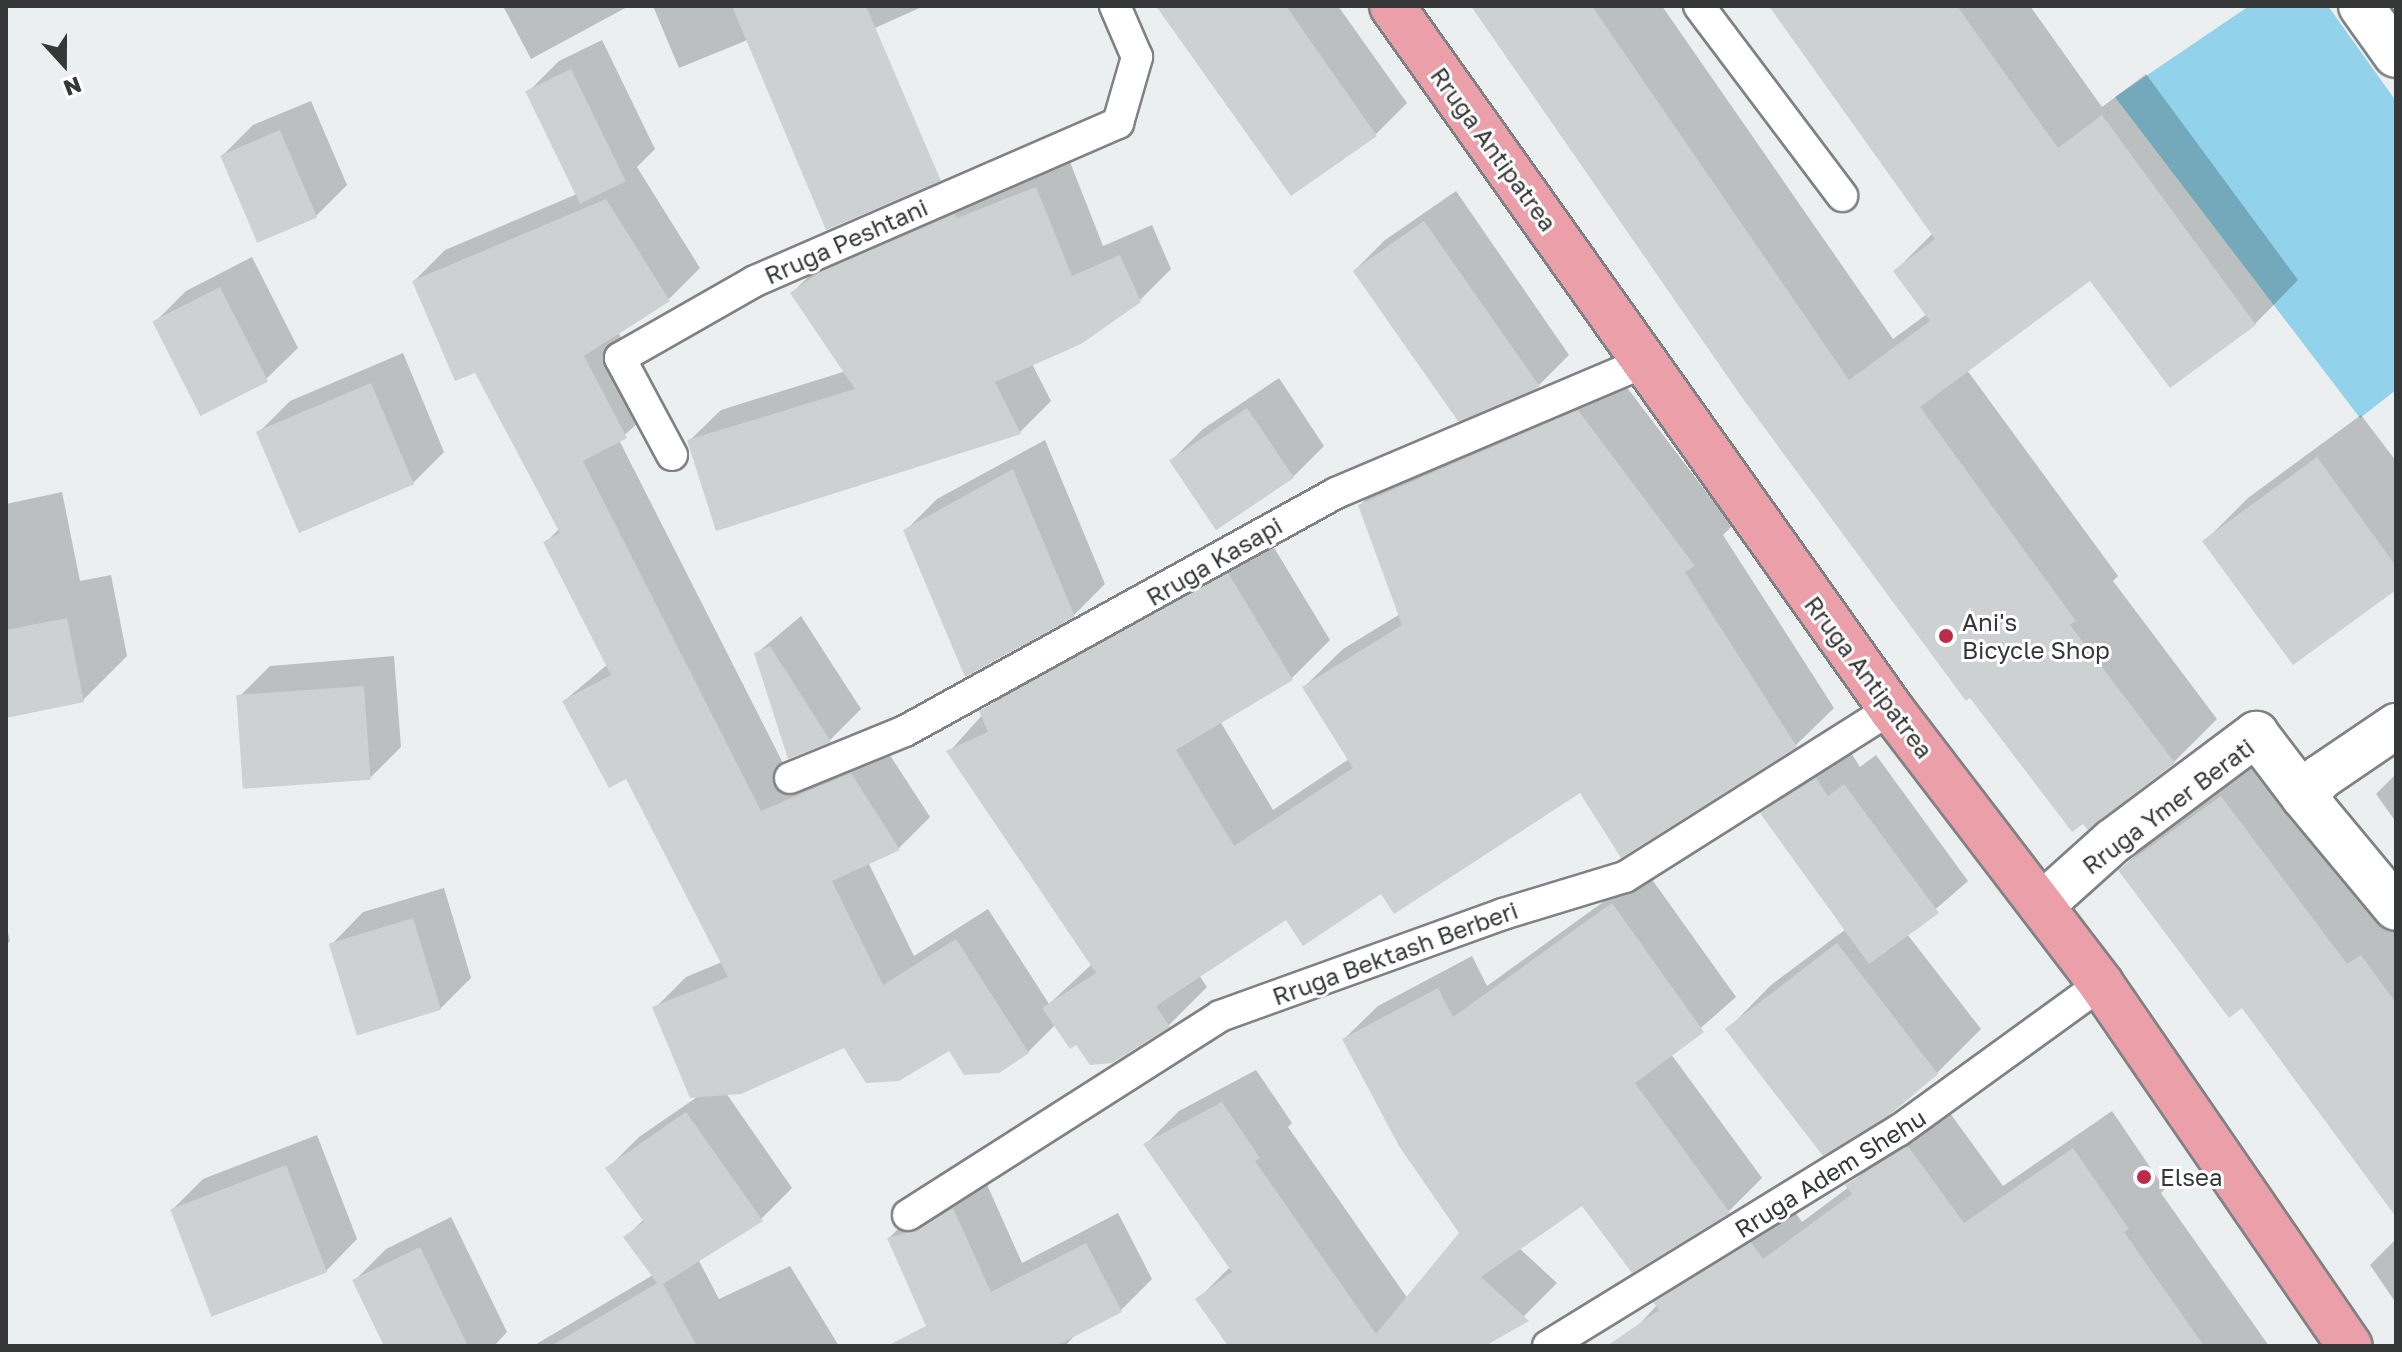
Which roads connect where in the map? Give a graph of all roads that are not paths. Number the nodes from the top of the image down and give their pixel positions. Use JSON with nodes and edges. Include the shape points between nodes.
{"nodes":[{"id":1,"x":1115,"y":6,"type":"edge"},
{"id":2,"x":1392,"y":6,"type":"edge"},
{"id":3,"x":1699,"y":6,"type":"edge"},
{"id":4,"x":2361,"y":6,"type":"edge"},
{"id":5,"x":2396,"y":55,"type":"edge"},
{"id":6,"x":1842,"y":196,"type":"dead end"},
{"id":7,"x":1647,"y":361,"type":"junction"},
{"id":8,"x":672,"y":455,"type":"dead end"},
{"id":9,"x":1891,"y":709,"type":"junction"},
{"id":10,"x":2396,"y":726,"type":"edge"},
{"id":11,"x":790,"y":778,"type":"dead end"},
{"id":12,"x":2304,"y":797,"type":"junction"},
{"id":13,"x":2043,"y":904,"type":"junction"},
{"id":14,"x":2396,"y":908,"type":"edge"},
{"id":15,"x":2101,"y":984,"type":"junction"},
{"id":16,"x":908,"y":1215,"type":"dead end"},
{"id":17,"x":1548,"y":1346,"type":"edge"},
{"id":18,"x":2350,"y":1346,"type":"edge"}],
"edges":[{"from":1,"to":8,"type":"lane","name":"Rruga Peshtani","via":[[1137,57],[1118,123],[755,281],[620,358]]},
{"from":2,"to":7,"type":"main road","name":"Rruga Antipatrea"},
{"from":3,"to":6,"type":"lane"},
{"from":4,"to":5,"type":"street"},
{"from":7,"to":9,"type":"main road","name":"Rruga Antipatrea"},
{"from":7,"to":11,"type":"lane","name":"Rruga Kasapi","via":[[1336,493],[905,731]]},
{"from":9,"to":13,"type":"main road","name":"Rruga Antipatrea"},
{"from":9,"to":16,"type":"lane","name":"Rruga Bektash Berberi","via":[[1625,877],[1503,914],[1220,1016]]},
{"from":10,"to":12,"type":"street","via":[[2321,777]]},
{"from":12,"to":13,"type":"street","name":"Rruga Ymer Berati","via":[[2256,734],[2113,841]]},
{"from":12,"to":14,"type":"street"},
{"from":13,"to":15,"type":"main road","name":"Rruga Antipatrea"},
{"from":15,"to":17,"type":"lane","name":"Rruga Adem Shehu","via":[[1898,1131]]},
{"from":15,"to":18,"type":"main road","name":"Rruga Antipatrea"}]}
